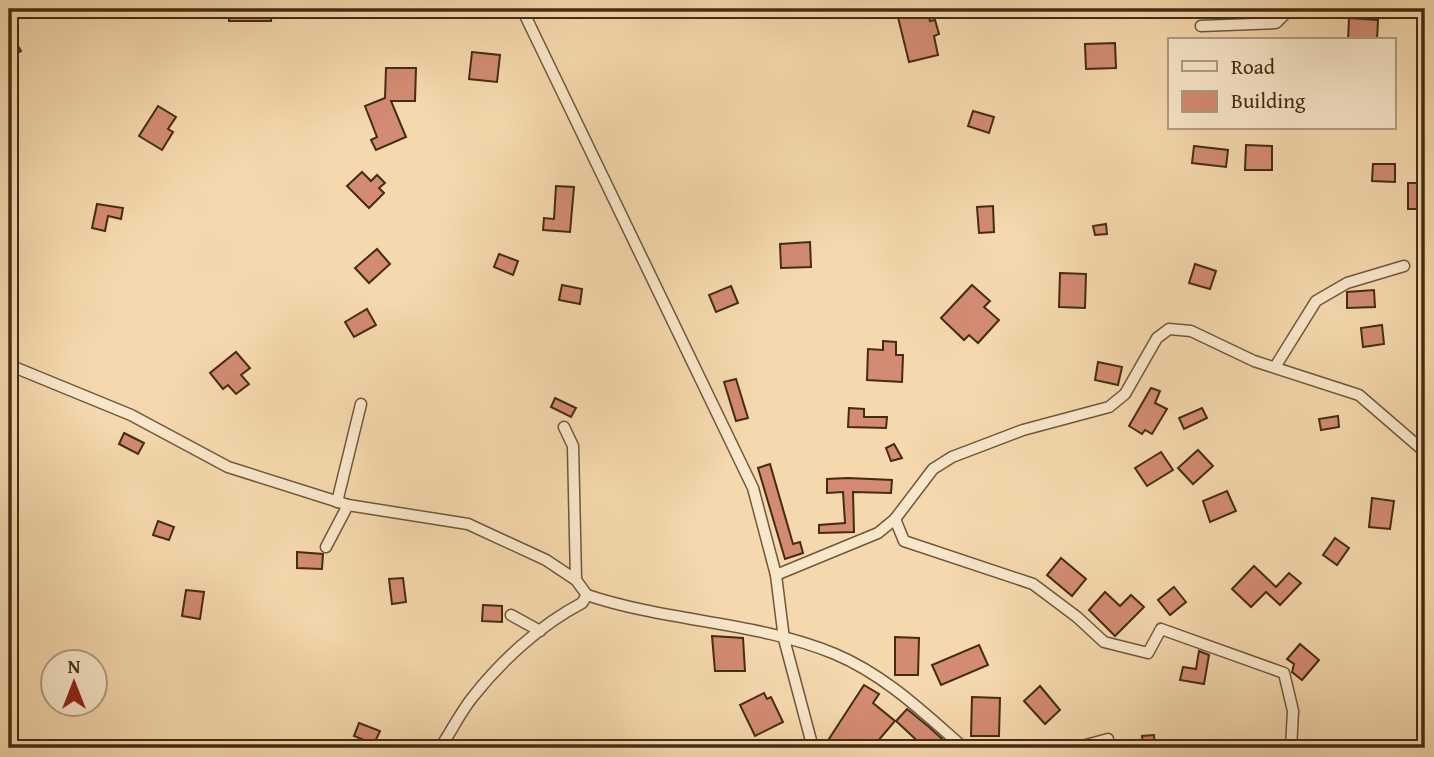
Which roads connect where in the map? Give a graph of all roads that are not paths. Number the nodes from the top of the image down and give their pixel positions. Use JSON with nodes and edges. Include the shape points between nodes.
{"nodes":[{"id":1,"x":523,"y":9,"type":"edge"},
{"id":2,"x":1290,"y":9,"type":"edge"},
{"id":3,"x":1201,"y":26,"type":"dead end"},
{"id":4,"x":1404,"y":267,"type":"dead end"},
{"id":5,"x":9,"y":365,"type":"edge"},
{"id":6,"x":1275,"y":367,"type":"junction"},
{"id":7,"x":361,"y":404,"type":"dead end"},
{"id":8,"x":564,"y":427,"type":"dead end"},
{"id":9,"x":1425,"y":452,"type":"edge"},
{"id":10,"x":343,"y":504,"type":"junction"},
{"id":11,"x":895,"y":519,"type":"junction"},
{"id":12,"x":326,"y":547,"type":"dead end"},
{"id":13,"x":776,"y":575,"type":"junction"},
{"id":14,"x":576,"y":580,"type":"junction"},
{"id":15,"x":587,"y":595,"type":"junction"},
{"id":16,"x":511,"y":615,"type":"dead end"},
{"id":17,"x":540,"y":631,"type":"junction"},
{"id":18,"x":784,"y":639,"type":"junction"},
{"id":19,"x":1108,"y":739,"type":"dead end"},
{"id":20,"x":440,"y":748,"type":"edge"},
{"id":21,"x":813,"y":748,"type":"edge"},
{"id":22,"x":964,"y":748,"type":"edge"},
{"id":23,"x":1075,"y":748,"type":"edge"},
{"id":24,"x":1291,"y":748,"type":"edge"}],
"edges":[{"from":1,"to":13,"type":"street","via":[[753,488]]},
{"from":2,"to":3,"type":"street","via":[[1276,23]]},
{"from":4,"to":6,"type":"street","via":[[1347,284],[1316,301]]},
{"from":5,"to":10,"type":"street","via":[[131,415],[228,467]]},
{"from":6,"to":9,"type":"street","via":[[1359,395]]},
{"from":6,"to":11,"type":"street","via":[[1191,331],[1169,329],[1157,338],[1125,394],[1109,407],[1023,430],[952,457],[933,469]]},
{"from":7,"to":10,"type":"street"},
{"from":8,"to":14,"type":"street","via":[[573,446]]},
{"from":10,"to":12,"type":"street"},
{"from":10,"to":14,"type":"street","via":[[468,524],[546,560]]},
{"from":11,"to":13,"type":"street","via":[[858,544]]},
{"from":11,"to":24,"type":"street","via":[[904,541],[1033,584],[1104,642],[1148,653],[1161,629],[1284,673],[1293,711]]},
{"from":13,"to":18,"type":"street"},
{"from":14,"to":15,"type":"street"},
{"from":15,"to":17,"type":"street"},
{"from":15,"to":18,"type":"street","via":[[642,611]]},
{"from":16,"to":17,"type":"street"},
{"from":17,"to":20,"type":"street","via":[[477,692]]},
{"from":18,"to":21,"type":"street"},
{"from":18,"to":22,"type":"street","via":[[836,654],[860,667],[912,701]]},
{"from":19,"to":23,"type":"street"}]}
